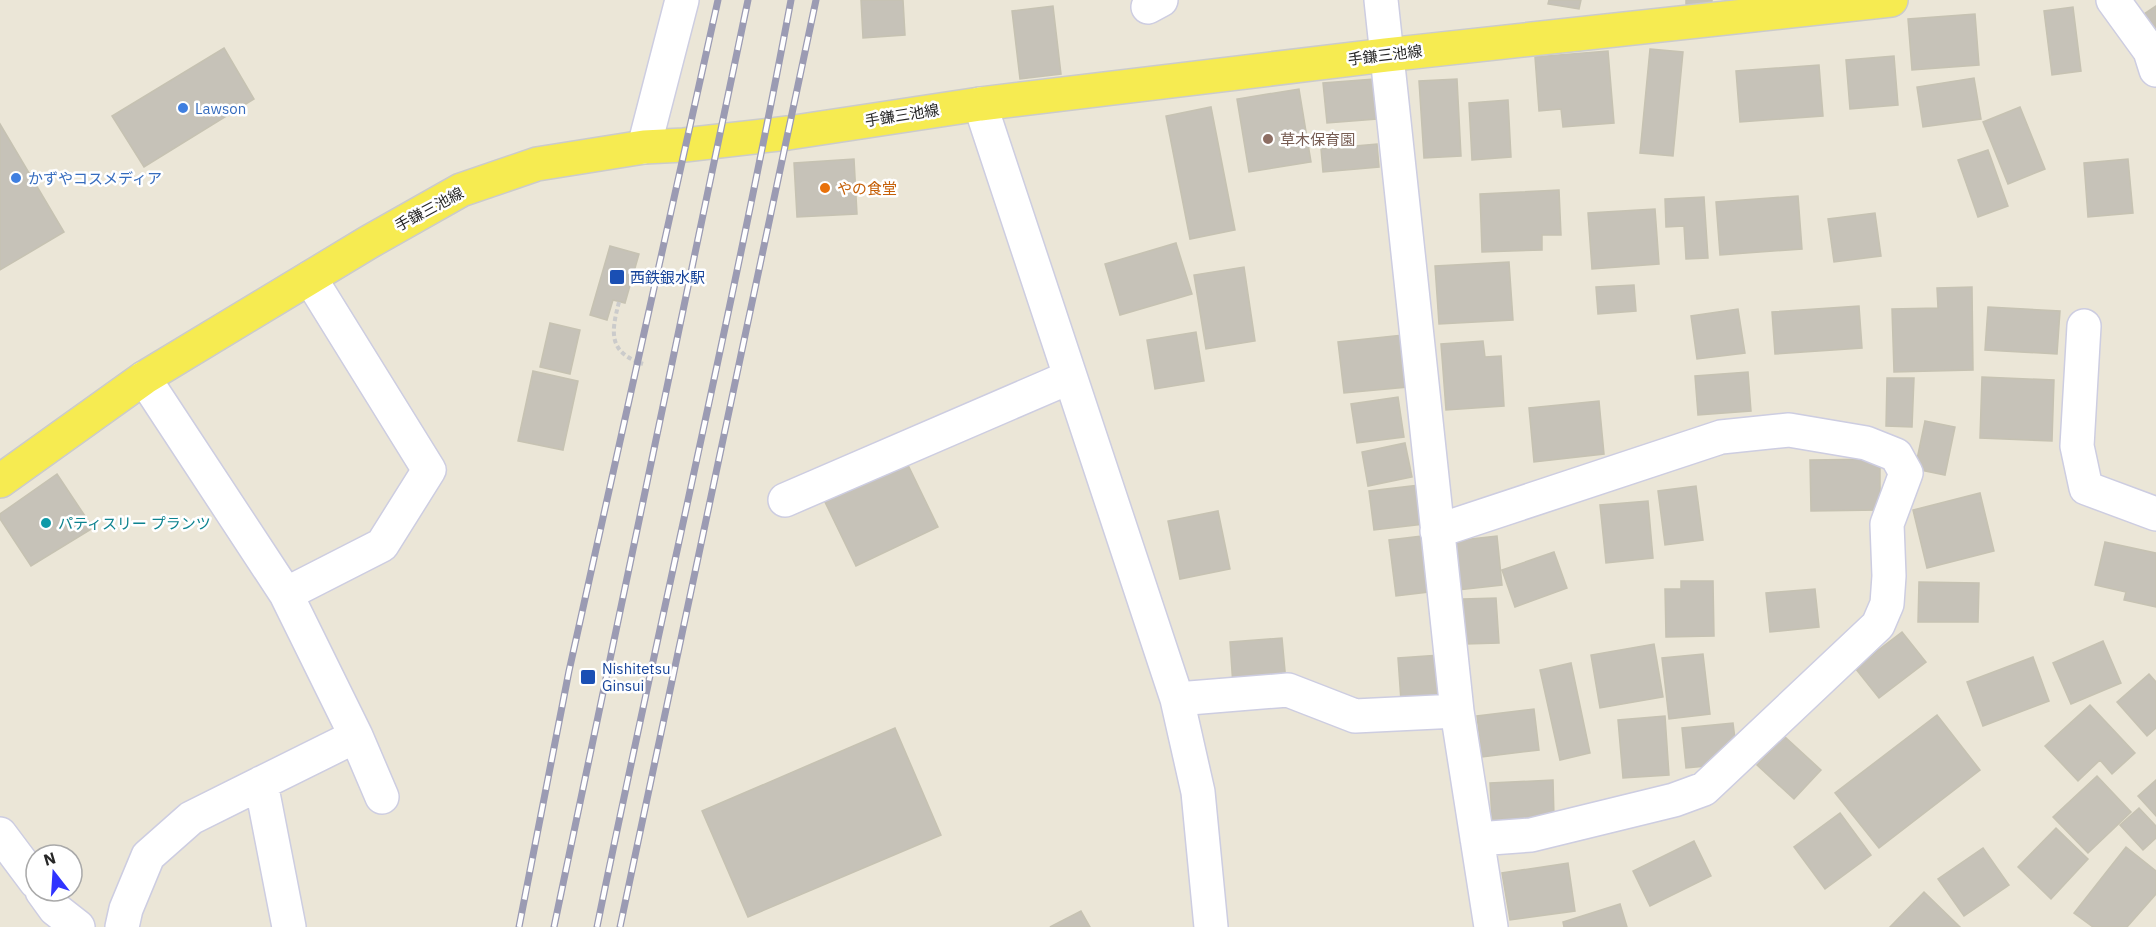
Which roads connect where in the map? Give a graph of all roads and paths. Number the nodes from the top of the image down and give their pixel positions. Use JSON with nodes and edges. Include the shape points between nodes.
{"nodes":[{"id":1,"x":682,"y":0,"type":"edge"},
{"id":2,"x":1381,"y":0,"type":"edge"},
{"id":3,"x":1891,"y":0,"type":"edge"},
{"id":4,"x":2113,"y":0,"type":"edge"},
{"id":5,"x":1386,"y":55,"type":"junction"},
{"id":6,"x":2156,"y":70,"type":"edge"},
{"id":7,"x":980,"y":104,"type":"junction"},
{"id":8,"x":644,"y":147,"type":"junction"},
{"id":9,"x":310,"y":278,"type":"junction"},
{"id":10,"x":619,"y":302,"type":"dead end"},
{"id":11,"x":2084,"y":326,"type":"dead end"},
{"id":12,"x":643,"y":364,"type":"dead end"},
{"id":13,"x":1070,"y":377,"type":"junction"},
{"id":14,"x":144,"y":378,"type":"junction"},
{"id":15,"x":0,"y":482,"type":"edge"},
{"id":16,"x":785,"y":500,"type":"dead end"},
{"id":17,"x":2156,"y":514,"type":"edge"},
{"id":18,"x":1437,"y":531,"type":"junction"},
{"id":19,"x":286,"y":594,"type":"junction"},
{"id":20,"x":1177,"y":699,"type":"junction"},
{"id":21,"x":1457,"y":711,"type":"junction"},
{"id":22,"x":356,"y":736,"type":"junction"},
{"id":23,"x":261,"y":783,"type":"junction"},
{"id":24,"x":382,"y":797,"type":"dead end"},
{"id":25,"x":0,"y":834,"type":"edge"},
{"id":26,"x":1477,"y":839,"type":"junction"},
{"id":27,"x":24,"y":866,"type":"edge"},
{"id":28,"x":51,"y":903,"type":"edge"},
{"id":29,"x":78,"y":927,"type":"edge"},
{"id":30,"x":122,"y":927,"type":"edge"},
{"id":31,"x":289,"y":927,"type":"edge"},
{"id":32,"x":1211,"y":927,"type":"edge"},
{"id":33,"x":1491,"y":927,"type":"edge"}],
"edges":[{"from":1,"to":8,"type":"street"},
{"from":2,"to":5,"type":"street"},
{"from":3,"to":5,"type":"main road","name":"手鎌三池線"},
{"from":4,"to":6,"type":"street","via":[[2150,51]]},
{"from":5,"to":7,"type":"main road","name":"手鎌三池線"},
{"from":5,"to":18,"type":"street"},
{"from":7,"to":8,"type":"main road","name":"手鎌三池線","via":[[788,133]]},
{"from":7,"to":13,"type":"street"},
{"from":8,"to":9,"type":"main road","name":"手鎌三池線","via":[[537,164],[461,190]]},
{"from":9,"to":14,"type":"main road","name":"手鎌三池線"},
{"from":9,"to":19,"type":"street","via":[[429,470],[382,545]]},
{"from":10,"to":12,"type":"path","via":[[613,323],[616,348]]},
{"from":11,"to":17,"type":"street","via":[[2077,446],[2086,488]]},
{"from":13,"to":16,"type":"street"},
{"from":13,"to":20,"type":"street"},
{"from":14,"to":15,"type":"main road","name":"手鎌三池線"},
{"from":14,"to":19,"type":"street"},
{"from":18,"to":21,"type":"street"},
{"from":18,"to":26,"type":"street","via":[[1721,437],[1789,430],[1866,443],[1896,455],[1906,473],[1887,524],[1887,604],[1878,625],[1704,789],[1531,835]]},
{"from":19,"to":22,"type":"street"},
{"from":20,"to":21,"type":"street","via":[[1288,690],[1355,716]]},
{"from":20,"to":32,"type":"street","via":[[1198,792]]},
{"from":21,"to":26,"type":"street"},
{"from":22,"to":23,"type":"street"},
{"from":22,"to":24,"type":"street"},
{"from":23,"to":30,"type":"street","via":[[191,818],[148,856]]},
{"from":23,"to":31,"type":"street"},
{"from":25,"to":27,"type":"street"},
{"from":26,"to":33,"type":"street"},
{"from":28,"to":29,"type":"street"}]}
